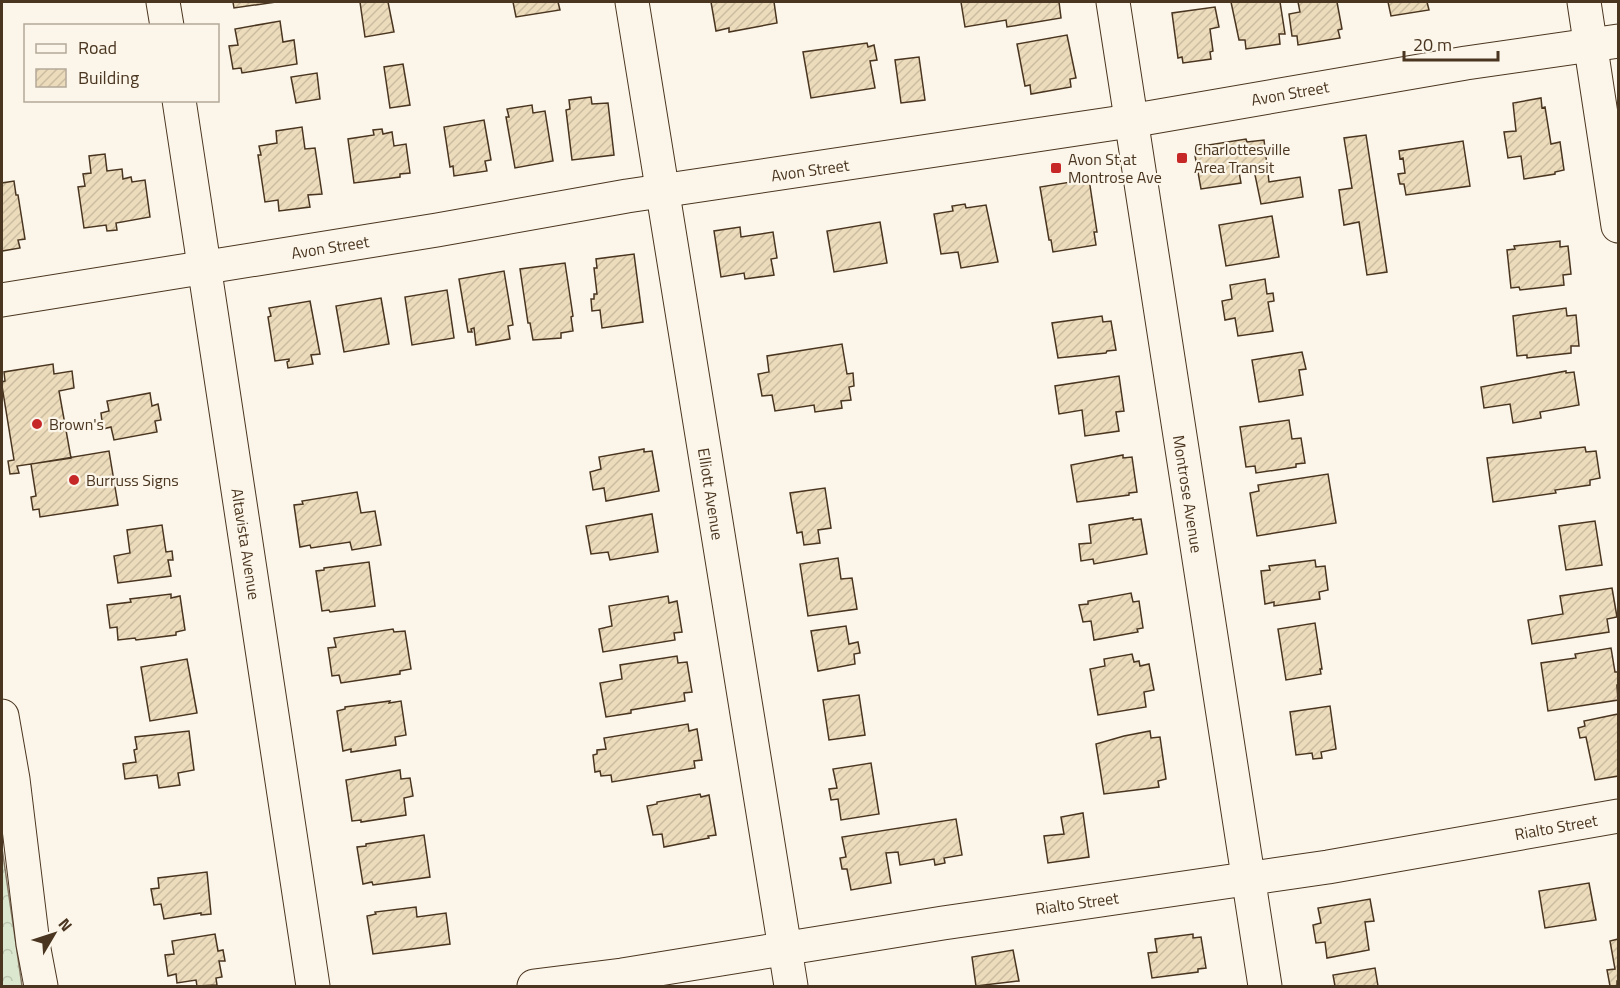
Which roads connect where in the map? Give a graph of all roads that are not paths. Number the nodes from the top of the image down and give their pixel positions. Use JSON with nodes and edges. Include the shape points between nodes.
{"nodes":[{"id":1,"x":163,"y":2,"type":"edge"},
{"id":2,"x":632,"y":2,"type":"edge"},
{"id":3,"x":1113,"y":2,"type":"edge"},
{"id":4,"x":1584,"y":2,"type":"edge"},
{"id":5,"x":167,"y":24,"type":"edge"},
{"id":6,"x":1604,"y":43,"type":"edge"},
{"id":7,"x":179,"y":102,"type":"edge"},
{"id":8,"x":1130,"y":121,"type":"junction"},
{"id":9,"x":662,"y":192,"type":"junction"},
{"id":10,"x":1618,"y":226,"type":"edge"},
{"id":11,"x":206,"y":267,"type":"junction"},
{"id":12,"x":2,"y":300,"type":"edge"},
{"id":13,"x":2,"y":716,"type":"edge"},
{"id":14,"x":1618,"y":816,"type":"edge"},
{"id":15,"x":1247,"y":878,"type":"junction"},
{"id":16,"x":785,"y":948,"type":"junction"},
{"id":17,"x":41,"y":987,"type":"edge"},
{"id":18,"x":313,"y":987,"type":"edge"},
{"id":19,"x":534,"y":987,"type":"edge"},
{"id":20,"x":791,"y":987,"type":"edge"},
{"id":21,"x":1265,"y":987,"type":"edge"}],
"edges":[{"from":1,"to":5,"type":"street"},
{"from":2,"to":9,"type":"street","name":"Elliott Avenue"},
{"from":3,"to":8,"type":"street","name":"Montrose Avenue"},
{"from":4,"to":6,"type":"street"},
{"from":6,"to":8,"type":"street","name":"Avon Street"},
{"from":6,"to":10,"type":"street"},
{"from":7,"to":11,"type":"street","name":"Altavista Avenue"},
{"from":8,"to":9,"type":"street","name":"Avon Street"},
{"from":8,"to":15,"type":"street","name":"Montrose Avenue"},
{"from":9,"to":11,"type":"street","name":"Avon Street"},
{"from":9,"to":16,"type":"street","name":"Elliott Avenue"},
{"from":11,"to":12,"type":"street","name":"Avon Street"},
{"from":11,"to":18,"type":"street","name":"Altavista Avenue"},
{"from":13,"to":17,"type":"street"},
{"from":14,"to":15,"type":"street","name":"Rialto Street"},
{"from":15,"to":16,"type":"street","name":"Rialto Street"},
{"from":15,"to":21,"type":"street","name":"Montrose Avenue"},
{"from":16,"to":19,"type":"street","name":"Rialto Street"},
{"from":16,"to":20,"type":"street","name":"Elliott Avenue"}]}
